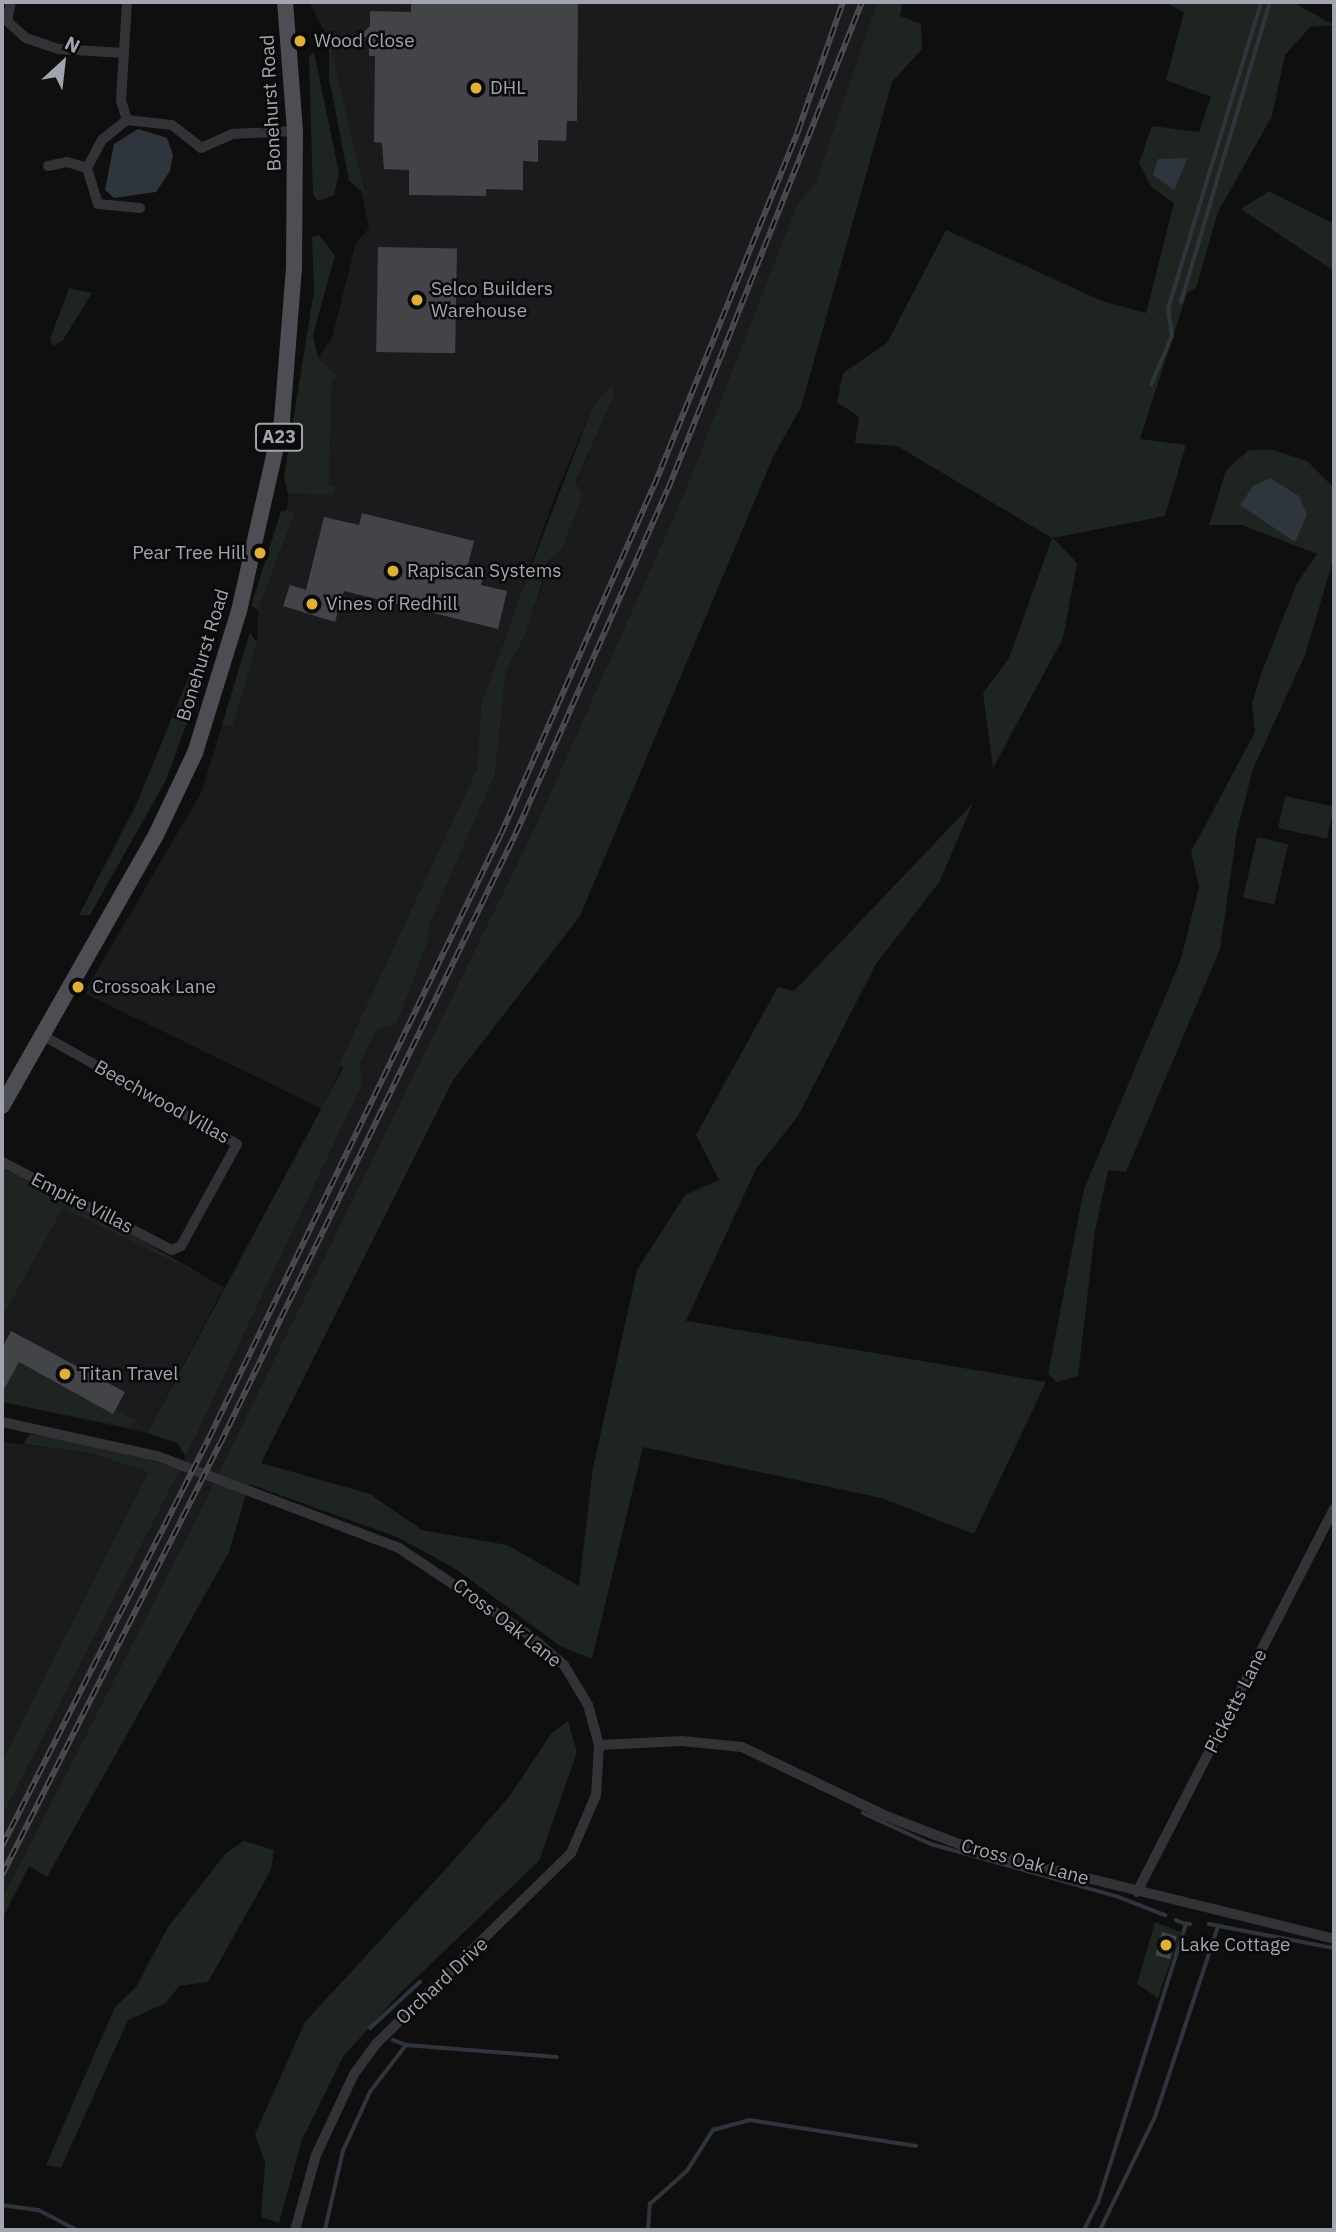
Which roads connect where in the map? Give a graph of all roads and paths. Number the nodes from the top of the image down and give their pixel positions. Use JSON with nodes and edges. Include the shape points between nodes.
{"nodes":[{"id":1,"x":11,"y":2,"type":"edge"},
{"id":2,"x":127,"y":2,"type":"edge"},
{"id":3,"x":285,"y":2,"type":"edge"},
{"id":4,"x":124,"y":53,"type":"junction"},
{"id":5,"x":127,"y":120,"type":"junction"},
{"id":6,"x":295,"y":131,"type":"junction"},
{"id":7,"x":48,"y":166,"type":"dead end"},
{"id":8,"x":87,"y":168,"type":"junction"},
{"id":9,"x":140,"y":208,"type":"dead end"},
{"id":10,"x":40,"y":1034,"type":"junction"},
{"id":11,"x":2,"y":1106,"type":"edge"},
{"id":12,"x":2,"y":1162,"type":"edge"},
{"id":13,"x":163,"y":1245,"type":"joint"},
{"id":14,"x":2,"y":1422,"type":"edge"},
{"id":15,"x":1334,"y":1509,"type":"edge"},
{"id":16,"x":599,"y":1745,"type":"junction"},
{"id":17,"x":1137,"y":1892,"type":"junction"},
{"id":18,"x":1334,"y":1939,"type":"edge"},
{"id":19,"x":295,"y":2230,"type":"edge"}],
"edges":[{"from":1,"to":4,"type":"street","via":[[7,21],[26,38],[58,49]]},
{"from":2,"to":4,"type":"street"},
{"from":3,"to":6,"type":"main road","name":"Bonehurst Road","number":"A23"},
{"from":4,"to":5,"type":"street","via":[[121,100]]},
{"from":5,"to":6,"type":"street","via":[[172,125],[201,148],[232,134]]},
{"from":5,"to":8,"type":"street","via":[[102,140]]},
{"from":6,"to":10,"type":"main road","name":"Bonehurst Road","number":"A23","via":[[296,223],[282,420],[231,644],[195,753],[156,835]]},
{"from":7,"to":8,"type":"street","via":[[67,162]]},
{"from":8,"to":9,"type":"street","via":[[98,204]]},
{"from":10,"to":11,"type":"main road","name":"Bonehurst Road","number":"A23"},
{"from":10,"to":13,"type":"street","name":"Beechwood Villas","via":[[237,1143],[181,1246],[172,1250]]},
{"from":12,"to":13,"type":"street","name":"Empire Villas"},
{"from":14,"to":16,"type":"street","name":"Cross Oak Lane","via":[[157,1456],[399,1548],[462,1586],[564,1665],[587,1704]]},
{"from":15,"to":17,"type":"street","name":"Picketts Lane"},
{"from":16,"to":17,"type":"street","name":"Cross Oak Lane","via":[[682,1741],[743,1747],[931,1835]]},
{"from":16,"to":19,"type":"street","name":"Orchard Drive","via":[[596,1795],[571,1853],[384,2036],[354,2074],[316,2155]]},
{"from":17,"to":18,"type":"street","name":"Cross Oak Lane"}]}
